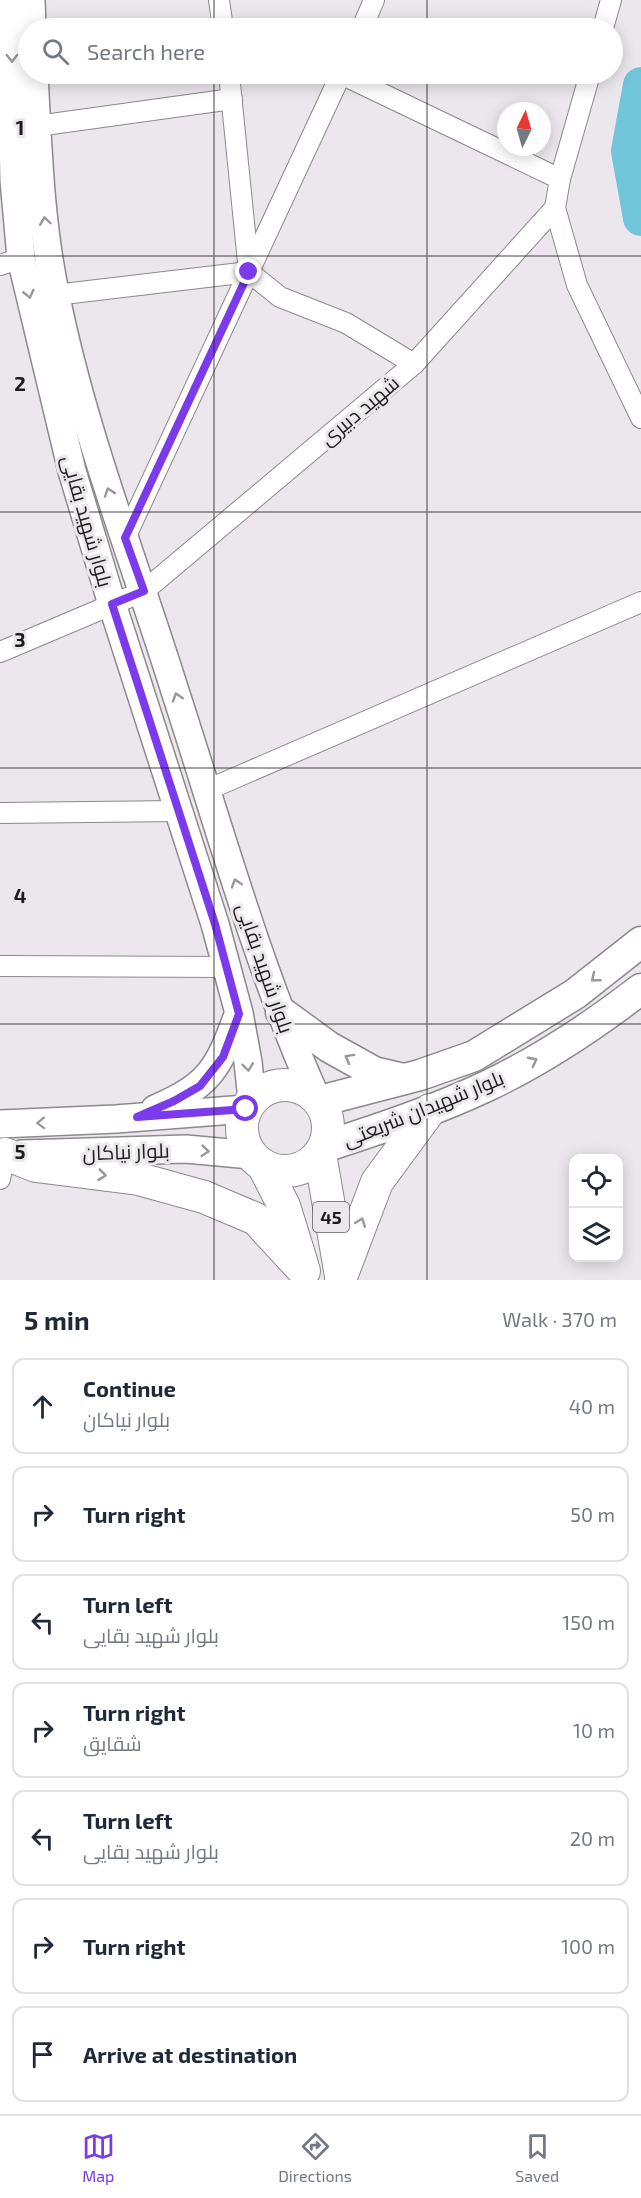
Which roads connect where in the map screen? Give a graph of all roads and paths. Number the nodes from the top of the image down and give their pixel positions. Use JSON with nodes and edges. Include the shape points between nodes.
{"nodes":[{"id":1,"x":10,"y":0,"type":"edge"},
{"id":2,"x":31,"y":0,"type":"edge"},
{"id":3,"x":219,"y":0,"type":"edge"},
{"id":4,"x":375,"y":0,"type":"edge"},
{"id":5,"x":612,"y":0,"type":"edge"},
{"id":6,"x":32,"y":18,"type":"edge"},
{"id":7,"x":222,"y":18,"type":"edge"},
{"id":8,"x":367,"y":18,"type":"edge"},
{"id":9,"x":606,"y":18,"type":"edge"},
{"id":10,"x":35,"y":84,"type":"edge"},
{"id":11,"x":230,"y":84,"type":"edge"},
{"id":12,"x":336,"y":84,"type":"edge"},
{"id":13,"x":362,"y":84,"type":"edge"},
{"id":14,"x":587,"y":84,"type":"edge"},
{"id":15,"x":232,"y":99,"type":"junction"},
{"id":16,"x":6,"y":112,"type":"edge"},
{"id":17,"x":37,"y":126,"type":"junction"},
{"id":18,"x":560,"y":179,"type":"junction"},
{"id":19,"x":555,"y":208,"type":"junction"},
{"id":20,"x":10,"y":262,"type":"edge"},
{"id":21,"x":249,"y":272,"type":"junction"},
{"id":22,"x":55,"y":296,"type":"junction"},
{"id":23,"x":414,"y":364,"type":"junction"},
{"id":24,"x":641,"y":418,"type":"edge"},
{"id":25,"x":125,"y":538,"type":"junction"},
{"id":26,"x":144,"y":591,"type":"junction"},
{"id":27,"x":641,"y":602,"type":"edge"},
{"id":28,"x":112,"y":604,"type":"junction"},
{"id":29,"x":0,"y":652,"type":"edge"},
{"id":30,"x":207,"y":790,"type":"junction"},
{"id":31,"x":179,"y":811,"type":"junction"},
{"id":32,"x":0,"y":813,"type":"edge"},
{"id":33,"x":641,"y":942,"type":"edge"},
{"id":34,"x":0,"y":966,"type":"edge"},
{"id":35,"x":226,"y":967,"type":"junction"},
{"id":36,"x":641,"y":989,"type":"edge"},
{"id":37,"x":280,"y":1012,"type":"junction"},
{"id":38,"x":239,"y":1014,"type":"junction"},
{"id":39,"x":404,"y":1079,"type":"junction"},
{"id":40,"x":317,"y":1098,"type":"junction"},
{"id":41,"x":249,"y":1104,"type":"junction"},
{"id":42,"x":430,"y":1110,"type":"junction"},
{"id":43,"x":137,"y":1117,"type":"junction"},
{"id":44,"x":322,"y":1151,"type":"junction"},
{"id":45,"x":1,"y":1153,"type":"edge"},
{"id":46,"x":257,"y":1160,"type":"junction"},
{"id":47,"x":305,"y":1276,"type":"edge"},
{"id":48,"x":341,"y":1279,"type":"edge"}],
"edges":[{"from":1,"to":16,"type":"main road","name":"بلوار شهید بقایی","one_way":true},
{"from":2,"to":6,"type":"main road"},
{"from":3,"to":7,"type":"street"},
{"from":4,"to":8,"type":"street"},
{"from":5,"to":9,"type":"street"},
{"from":10,"to":17,"type":"main road","name":"بلوار شهید بقایی"},
{"from":11,"to":15,"type":"street"},
{"from":12,"to":21,"type":"street"},
{"from":13,"to":18,"type":"street"},
{"from":14,"to":18,"type":"street"},
{"from":15,"to":17,"type":"street"},
{"from":15,"to":21,"type":"street"},
{"from":16,"to":20,"type":"main road","name":"بلوار شهید بقایی","via":[[14,180]]},
{"from":22,"to":17,"type":"main road","name":"بلوار شهید بقایی","one_way":true,"via":[[39,177]]},
{"from":18,"to":19,"type":"street"},
{"from":19,"to":23,"type":"street","name":"شهید دبیری"},
{"from":19,"to":24,"type":"street","via":[[578,285]]},
{"from":20,"to":28,"type":"main road","name":"بلوار شهید بقایی","one_way":true},
{"from":21,"to":22,"type":"street"},
{"from":21,"to":23,"type":"street","via":[[280,297],[346,323]]},
{"from":21,"to":25,"type":"street"},
{"from":25,"to":22,"type":"main road","name":"بلوار شهید بقایی","one_way":true,"via":[[99,462]]},
{"from":23,"to":26,"type":"street","name":"شهید دبیری"},
{"from":25,"to":26,"type":"main road","name":"بلوار شهید بقایی"},
{"from":26,"to":28,"type":"street","name":"شهید دبیری"},
{"from":30,"to":26,"type":"main road","name":"بلوار شهید بقایی","one_way":true},
{"from":27,"to":30,"type":"street"},
{"from":28,"to":29,"type":"street","name":"شهید دبیری"},
{"from":28,"to":31,"type":"main road","name":"بلوار شهید بقایی"},
{"from":37,"to":30,"type":"main road","name":"بلوار شهید بقایی","one_way":true},
{"from":31,"to":32,"type":"street"},
{"from":31,"to":35,"type":"main road","name":"بلوار شهید بقایی"},
{"from":33,"to":39,"type":"main road","name":"بلوار شهیدان شریعتی","one_way":true,"via":[[575,994],[474,1056]]},
{"from":34,"to":35,"type":"street"},
{"from":35,"to":38,"type":"main road","name":"بلوار شهید بقایی"},
{"from":42,"to":36,"type":"main road","name":"بلوار شهیدان شریعتی","one_way":true,"via":[[488,1086],[543,1056]]},
{"from":39,"to":37,"type":"main road","one_way":true,"via":[[374,1072],[329,1047]]},
{"from":37,"to":40,"type":"main road","name":"بلوار شهید بقایی"},
{"from":38,"to":41,"type":"main road","name":"بلوار شهید بقایی","one_way":true,"via":[[248,1062]]},
{"from":38,"to":43,"type":"main road","via":[[223,1057],[200,1086]]},
{"from":39,"to":40,"type":"main road","name":"بلوار شهیدان شریعتی"},
{"from":40,"to":41,"type":"highway","via":[[303,1087],[275,1085],[262,1090]]},
{"from":40,"to":44,"type":"highway","number":"45","via":[[329,1124]]},
{"from":41,"to":43,"type":"main road","name":"بلوار نیاکان"},
{"from":41,"to":46,"type":"highway","number":"45","via":[[242,1124],[243,1140]]},
{"from":42,"to":44,"type":"main road","name":"بلوار شهیدان شریعتی"},
{"from":48,"to":42,"type":"highway","one_way":true,"via":[[377,1182]]},
{"from":43,"to":45,"type":"main road","name":"بلوار نیاکان","one_way":true},
{"from":44,"to":46,"type":"highway","via":[[308,1165],[294,1171],[278,1171]]},
{"from":44,"to":48,"type":"highway","number":"45"},
{"from":45,"to":46,"type":"main road","name":"بلوار نیاکان","one_way":true,"via":[[186,1149]]},
{"from":45,"to":47,"type":"highway","one_way":true,"via":[[36,1166],[139,1179],[204,1197],[256,1219]]},
{"from":46,"to":47,"type":"highway","number":"45","via":[[284,1206]]}]}
